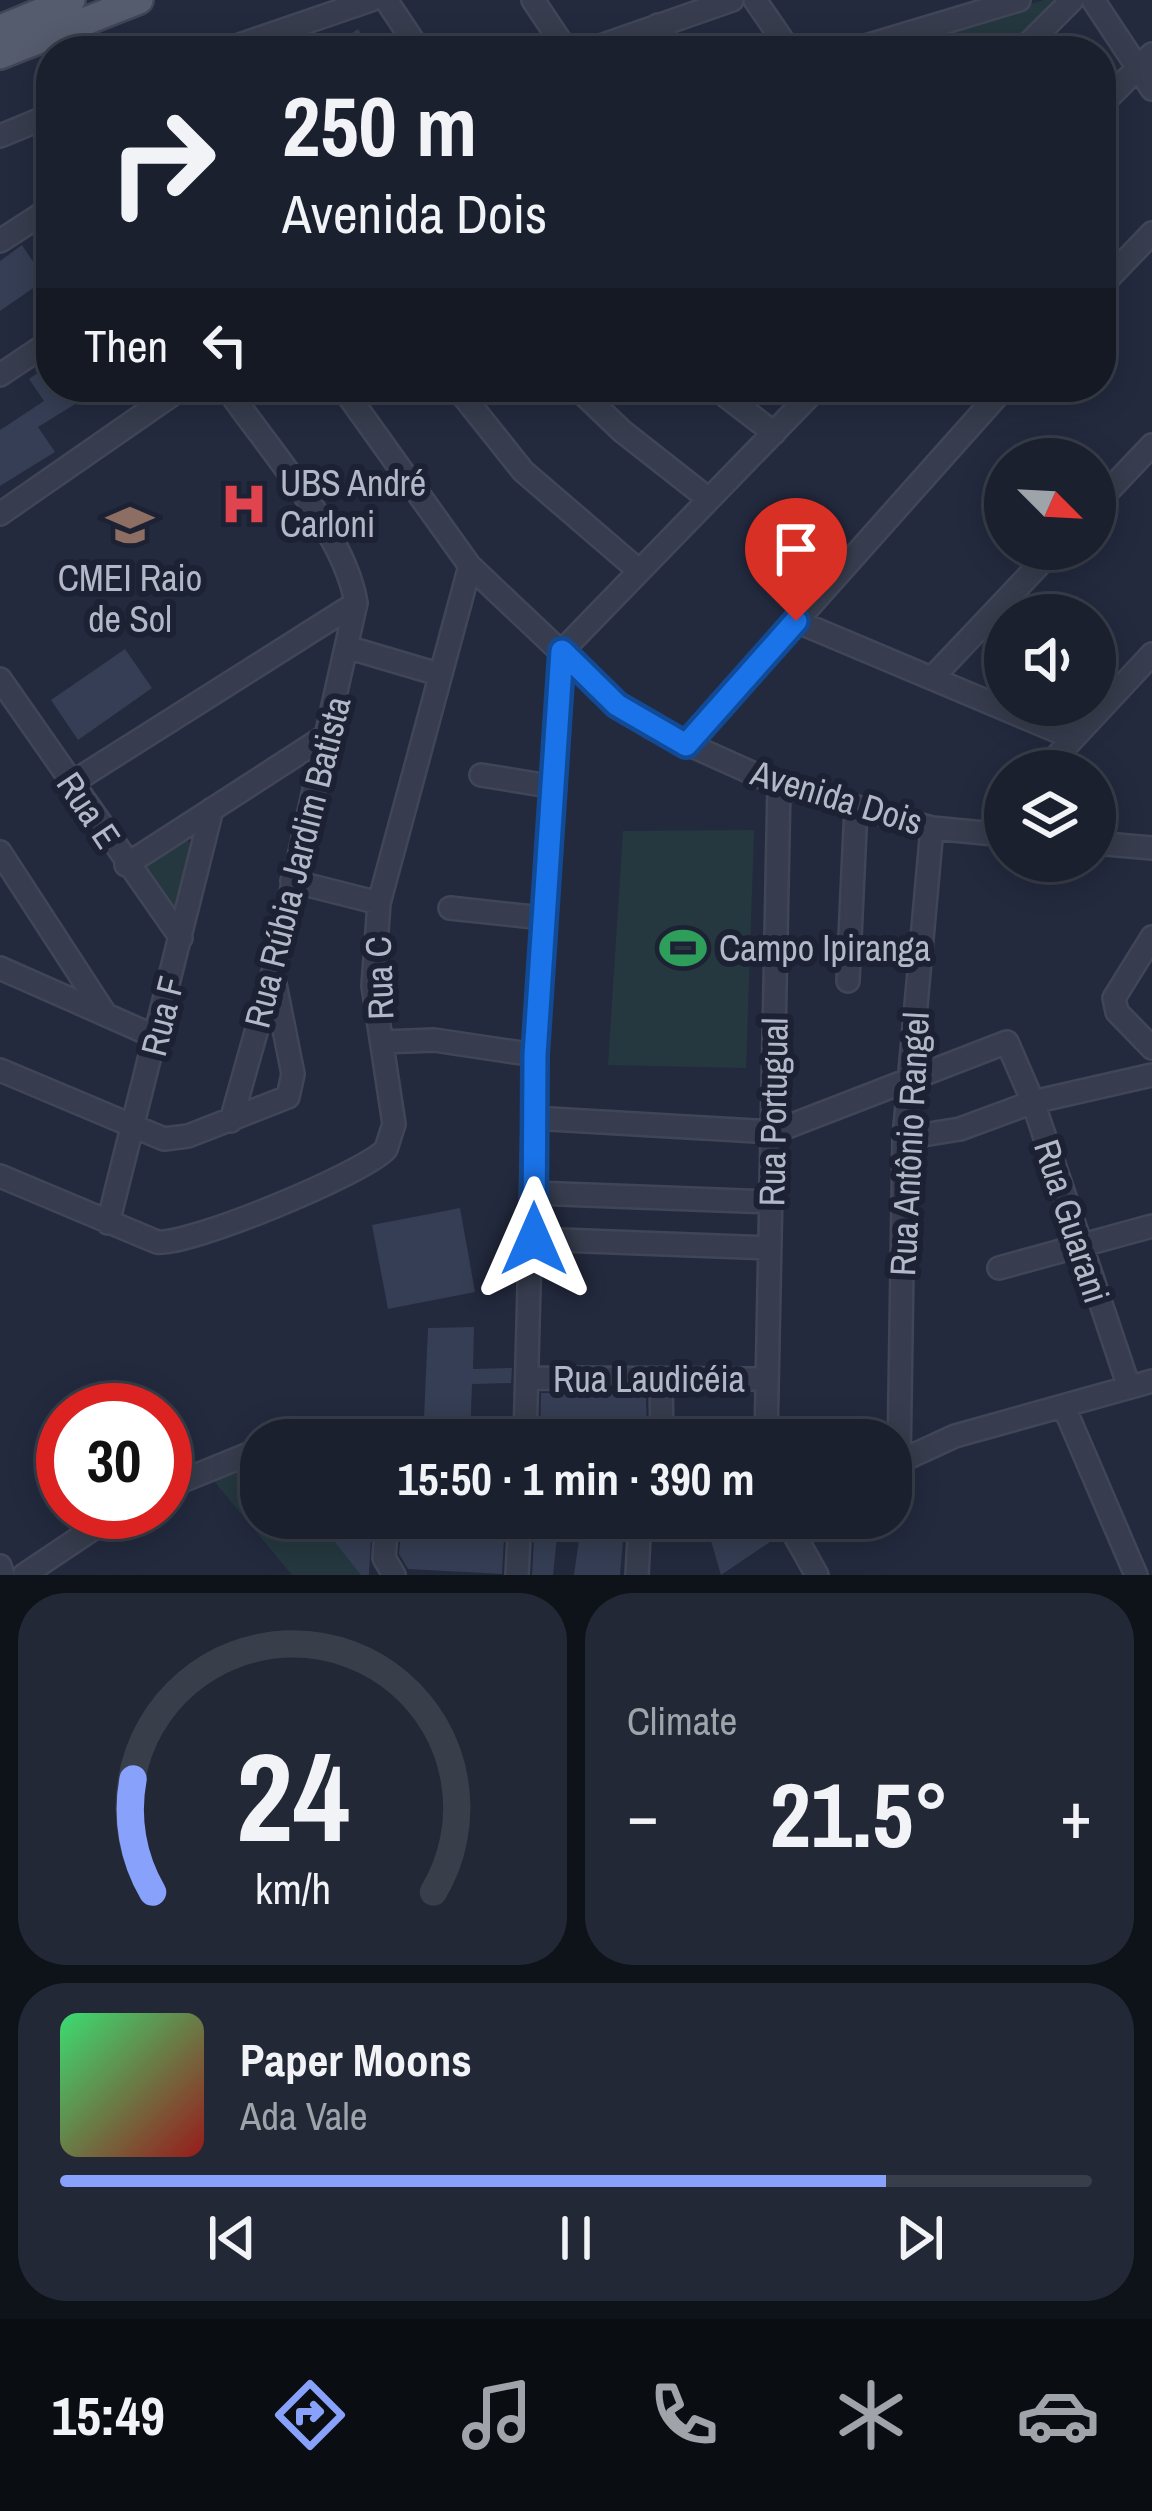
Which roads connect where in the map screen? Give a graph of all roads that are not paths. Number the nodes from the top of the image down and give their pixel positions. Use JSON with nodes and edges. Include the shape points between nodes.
{"nodes":[{"id":1,"x":71,"y":0,"type":"edge"},
{"id":2,"x":139,"y":0,"type":"edge"},
{"id":3,"x":371,"y":0,"type":"edge"},
{"id":4,"x":386,"y":0,"type":"edge"},
{"id":5,"x":533,"y":0,"type":"edge"},
{"id":6,"x":732,"y":0,"type":"edge"},
{"id":7,"x":755,"y":0,"type":"edge"},
{"id":8,"x":1018,"y":0,"type":"edge"},
{"id":9,"x":1072,"y":0,"type":"edge"},
{"id":10,"x":1093,"y":0,"type":"edge"},
{"id":11,"x":658,"y":25,"type":"junction"},
{"id":12,"x":0,"y":28,"type":"edge"},
{"id":13,"x":48,"y":36,"type":"edge"},
{"id":14,"x":289,"y":36,"type":"edge"},
{"id":15,"x":410,"y":36,"type":"edge"},
{"id":16,"x":557,"y":36,"type":"edge"},
{"id":17,"x":628,"y":36,"type":"edge"},
{"id":18,"x":665,"y":36,"type":"edge"},
{"id":19,"x":780,"y":36,"type":"edge"},
{"id":20,"x":919,"y":36,"type":"edge"},
{"id":21,"x":1036,"y":36,"type":"edge"},
{"id":22,"x":36,"y":41,"type":"edge"},
{"id":23,"x":0,"y":55,"type":"edge"},
{"id":24,"x":1145,"y":62,"type":"edge"},
{"id":25,"x":1152,"y":89,"type":"edge"},
{"id":26,"x":1116,"y":90,"type":"edge"},
{"id":27,"x":36,"y":122,"type":"edge"},
{"id":28,"x":0,"y":136,"type":"edge"},
{"id":29,"x":36,"y":218,"type":"edge"},
{"id":30,"x":1152,"y":233,"type":"edge"},
{"id":31,"x":0,"y":242,"type":"edge"},
{"id":32,"x":1116,"y":270,"type":"edge"},
{"id":33,"x":36,"y":351,"type":"edge"},
{"id":34,"x":0,"y":375,"type":"edge"},
{"id":35,"x":145,"y":402,"type":"edge"},
{"id":36,"x":236,"y":402,"type":"edge"},
{"id":37,"x":357,"y":402,"type":"edge"},
{"id":38,"x":468,"y":402,"type":"edge"},
{"id":39,"x":594,"y":402,"type":"edge"},
{"id":40,"x":734,"y":402,"type":"edge"},
{"id":41,"x":804,"y":402,"type":"edge"},
{"id":42,"x":992,"y":402,"type":"edge"},
{"id":43,"x":774,"y":433,"type":"junction"},
{"id":44,"x":1152,"y":445,"type":"edge"},
{"id":45,"x":1116,"y":483,"type":"edge"},
{"id":46,"x":706,"y":497,"type":"junction"},
{"id":47,"x":0,"y":514,"type":"edge"},
{"id":48,"x":470,"y":566,"type":"junction"},
{"id":49,"x":637,"y":569,"type":"junction"},
{"id":50,"x":1034,"y":570,"type":"edge"},
{"id":51,"x":356,"y":603,"type":"junction"},
{"id":52,"x":796,"y":621,"type":"junction"},
{"id":53,"x":350,"y":648,"type":"junction"},
{"id":54,"x":562,"y":651,"type":"junction"},
{"id":55,"x":1152,"y":654,"type":"edge"},
{"id":56,"x":438,"y":674,"type":"junction"},
{"id":57,"x":933,"y":677,"type":"junction"},
{"id":58,"x":0,"y":679,"type":"edge"},
{"id":59,"x":327,"y":735,"type":"junction"},
{"id":60,"x":1071,"y":737,"type":"junction"},
{"id":61,"x":686,"y":745,"type":"junction"},
{"id":62,"x":1060,"y":750,"type":"edge"},
{"id":63,"x":481,"y":776,"type":"dead end"},
{"id":64,"x":70,"y":784,"type":"junction"},
{"id":65,"x":779,"y":785,"type":"junction"},
{"id":66,"x":555,"y":787,"type":"junction"},
{"id":67,"x":856,"y":807,"type":"junction"},
{"id":68,"x":212,"y":808,"type":"junction"},
{"id":69,"x":932,"y":827,"type":"junction"},
{"id":70,"x":984,"y":828,"type":"edge"},
{"id":71,"x":1116,"y":845,"type":"edge"},
{"id":72,"x":1152,"y":848,"type":"edge"},
{"id":73,"x":0,"y":852,"type":"edge"},
{"id":74,"x":126,"y":865,"type":"junction"},
{"id":75,"x":292,"y":881,"type":"junction"},
{"id":76,"x":379,"y":903,"type":"junction"},
{"id":77,"x":450,"y":908,"type":"dead end"},
{"id":78,"x":543,"y":918,"type":"junction"},
{"id":79,"x":181,"y":938,"type":"junction"},
{"id":80,"x":1152,"y":938,"type":"edge"},
{"id":81,"x":0,"y":968,"type":"edge"},
{"id":82,"x":273,"y":972,"type":"junction"},
{"id":83,"x":848,"y":981,"type":"dead end"},
{"id":84,"x":106,"y":1015,"type":"junction"},
{"id":85,"x":155,"y":1037,"type":"junction"},
{"id":86,"x":382,"y":1042,"type":"junction"},
{"id":87,"x":1152,"y":1048,"type":"edge"},
{"id":88,"x":535,"y":1055,"type":"junction"},
{"id":89,"x":0,"y":1070,"type":"edge"},
{"id":90,"x":1152,"y":1075,"type":"edge"},
{"id":91,"x":908,"y":1077,"type":"junction"},
{"id":92,"x":1033,"y":1102,"type":"junction"},
{"id":93,"x":533,"y":1118,"type":"junction"},
{"id":94,"x":231,"y":1121,"type":"junction"},
{"id":95,"x":135,"y":1130,"type":"junction"},
{"id":96,"x":774,"y":1132,"type":"junction"},
{"id":97,"x":904,"y":1138,"type":"junction"},
{"id":98,"x":0,"y":1176,"type":"edge"},
{"id":99,"x":534,"y":1193,"type":"junction"},
{"id":100,"x":771,"y":1202,"type":"junction"},
{"id":101,"x":108,"y":1222,"type":"junction"},
{"id":102,"x":1152,"y":1226,"type":"edge"},
{"id":103,"x":534,"y":1239,"type":"junction"},
{"id":104,"x":770,"y":1248,"type":"junction"},
{"id":105,"x":1081,"y":1249,"type":"junction"},
{"id":106,"x":999,"y":1268,"type":"dead end"},
{"id":107,"x":531,"y":1378,"type":"junction"},
{"id":108,"x":661,"y":1379,"type":"junction"},
{"id":109,"x":766,"y":1379,"type":"junction"},
{"id":110,"x":1152,"y":1381,"type":"edge"},
{"id":111,"x":1129,"y":1387,"type":"junction"},
{"id":112,"x":1064,"y":1407,"type":"junction"},
{"id":113,"x":527,"y":1419,"type":"edge"},
{"id":114,"x":662,"y":1419,"type":"edge"},
{"id":115,"x":766,"y":1419,"type":"edge"},
{"id":116,"x":896,"y":1419,"type":"edge"},
{"id":117,"x":912,"y":1456,"type":"edge"},
{"id":118,"x":240,"y":1458,"type":"edge"},
{"id":119,"x":192,"y":1477,"type":"edge"},
{"id":120,"x":78,"y":1539,"type":"edge"},
{"id":121,"x":385,"y":1539,"type":"edge"},
{"id":122,"x":519,"y":1539,"type":"edge"},
{"id":123,"x":637,"y":1539,"type":"edge"},
{"id":124,"x":797,"y":1539,"type":"edge"},
{"id":125,"x":0,"y":1566,"type":"edge"},
{"id":126,"x":3,"y":1575,"type":"edge"},
{"id":127,"x":24,"y":1575,"type":"edge"},
{"id":128,"x":394,"y":1575,"type":"edge"},
{"id":129,"x":518,"y":1575,"type":"edge"},
{"id":130,"x":637,"y":1575,"type":"edge"},
{"id":131,"x":818,"y":1575,"type":"edge"},
{"id":132,"x":1136,"y":1575,"type":"edge"}],
"edges":[{"from":1,"to":12,"type":"main road"},
{"from":2,"to":13,"type":"main road"},
{"from":3,"to":14,"type":"street"},
{"from":4,"to":15,"type":"street"},
{"from":5,"to":16,"type":"street"},
{"from":6,"to":11,"type":"street"},
{"from":7,"to":19,"type":"street"},
{"from":8,"to":20,"type":"street"},
{"from":9,"to":21,"type":"street"},
{"from":10,"to":24,"type":"street"},
{"from":11,"to":17,"type":"street"},
{"from":11,"to":18,"type":"street"},
{"from":22,"to":23,"type":"main road"},
{"from":24,"to":25,"type":"street"},
{"from":24,"to":26,"type":"street"},
{"from":27,"to":28,"type":"street"},
{"from":29,"to":31,"type":"street"},
{"from":30,"to":32,"type":"street"},
{"from":33,"to":34,"type":"street"},
{"from":35,"to":47,"type":"street"},
{"from":36,"to":51,"type":"street","via":[[328,535]]},
{"from":37,"to":48,"type":"street","name":"Avenida Dois"},
{"from":38,"to":49,"type":"street","via":[[524,471]]},
{"from":39,"to":46,"type":"street"},
{"from":40,"to":43,"type":"street"},
{"from":41,"to":43,"type":"street"},
{"from":42,"to":52,"type":"street"},
{"from":43,"to":46,"type":"street"},
{"from":44,"to":45,"type":"street"},
{"from":46,"to":49,"type":"street"},
{"from":48,"to":54,"type":"street","name":"Avenida Dois"},
{"from":48,"to":56,"type":"street","name":"Rua C"},
{"from":49,"to":54,"type":"street"},
{"from":50,"to":57,"type":"street"},
{"from":51,"to":53,"type":"street","name":"Rua Rúbia Jardim Batista"},
{"from":51,"to":64,"type":"street"},
{"from":52,"to":57,"type":"street"},
{"from":52,"to":61,"type":"street"},
{"from":53,"to":56,"type":"street"},
{"from":53,"to":59,"type":"street","name":"Rua Rúbia Jardim Batista"},
{"from":54,"to":61,"type":"street","name":"Avenida Dois","via":[[617,705]]},
{"from":54,"to":66,"type":"street"},
{"from":55,"to":60,"type":"street"},
{"from":56,"to":76,"type":"street","name":"Rua C"},
{"from":57,"to":60,"type":"street"},
{"from":58,"to":64,"type":"street","name":"Rua E"},
{"from":59,"to":68,"type":"street"},
{"from":59,"to":75,"type":"street","name":"Rua Rúbia Jardim Batista"},
{"from":60,"to":62,"type":"street"},
{"from":61,"to":65,"type":"street","name":"Avenida Dois"},
{"from":63,"to":66,"type":"street"},
{"from":64,"to":74,"type":"street","name":"Rua E"},
{"from":65,"to":67,"type":"street","name":"Avenida Dois"},
{"from":65,"to":96,"type":"street","name":"Rua Portugual"},
{"from":66,"to":78,"type":"street"},
{"from":67,"to":69,"type":"street","name":"Avenida Dois"},
{"from":67,"to":83,"type":"street"},
{"from":68,"to":74,"type":"street"},
{"from":68,"to":79,"type":"street","name":"Rua F"},
{"from":69,"to":70,"type":"street","name":"Avenida Dois"},
{"from":69,"to":91,"type":"street","name":"Rua Antônio Rangel"},
{"from":71,"to":72,"type":"street"},
{"from":73,"to":84,"type":"street"},
{"from":74,"to":79,"type":"street","name":"Rua E"},
{"from":75,"to":76,"type":"street"},
{"from":75,"to":82,"type":"street","name":"Rua Rúbia Jardim Batista"},
{"from":76,"to":86,"type":"street","name":"Rua C","via":[[373,986]]},
{"from":77,"to":78,"type":"street"},
{"from":78,"to":88,"type":"street"},
{"from":79,"to":85,"type":"street","name":"Rua F"},
{"from":80,"to":87,"type":"street","via":[[1114,998]]},
{"from":81,"to":84,"type":"street"},
{"from":82,"to":94,"type":"street","name":"Rua Rúbia Jardim Batista"},
{"from":82,"to":94,"type":"street","via":[[293,1088],[277,1105]]},
{"from":84,"to":85,"type":"street"},
{"from":85,"to":95,"type":"street","name":"Rua F"},
{"from":86,"to":88,"type":"street","via":[[434,1040]]},
{"from":86,"to":101,"type":"street","name":"Rua C","via":[[394,1124],[380,1156],[207,1234],[157,1242]]},
{"from":88,"to":93,"type":"street"},
{"from":89,"to":95,"type":"street"},
{"from":90,"to":92,"type":"street"},
{"from":91,"to":92,"type":"street","name":"Rua Guarani","via":[[1000,1041],[1011,1045]]},
{"from":91,"to":96,"type":"street"},
{"from":91,"to":97,"type":"street","name":"Rua Antônio Rangel"},
{"from":92,"to":97,"type":"street","via":[[960,1129]]},
{"from":92,"to":105,"type":"street","name":"Rua Guarani"},
{"from":93,"to":96,"type":"street"},
{"from":93,"to":99,"type":"street"},
{"from":94,"to":95,"type":"street","via":[[164,1139]]},
{"from":95,"to":101,"type":"street","name":"Rua F"},
{"from":96,"to":100,"type":"street","name":"Rua Portugual"},
{"from":97,"to":116,"type":"street","name":"Rua Antônio Rangel"},
{"from":98,"to":101,"type":"street"},
{"from":99,"to":100,"type":"street"},
{"from":99,"to":103,"type":"street"},
{"from":100,"to":104,"type":"street","name":"Rua Portugual"},
{"from":102,"to":105,"type":"street"},
{"from":103,"to":104,"type":"street"},
{"from":103,"to":107,"type":"street"},
{"from":104,"to":109,"type":"street","name":"Rua Portugual"},
{"from":105,"to":106,"type":"street"},
{"from":105,"to":111,"type":"street","name":"Rua Guarani"},
{"from":107,"to":108,"type":"street","name":"Rua Laudicéia"},
{"from":107,"to":113,"type":"street"},
{"from":108,"to":109,"type":"street","name":"Rua Laudicéia"},
{"from":108,"to":114,"type":"street"},
{"from":109,"to":115,"type":"street","name":"Rua Portugual"},
{"from":110,"to":111,"type":"street"},
{"from":111,"to":112,"type":"street"},
{"from":112,"to":117,"type":"street"},
{"from":112,"to":132,"type":"street"},
{"from":118,"to":119,"type":"street"},
{"from":120,"to":127,"type":"street"},
{"from":121,"to":128,"type":"street"},
{"from":122,"to":129,"type":"street"},
{"from":123,"to":130,"type":"street"},
{"from":124,"to":131,"type":"street"},
{"from":125,"to":126,"type":"street"}]}
